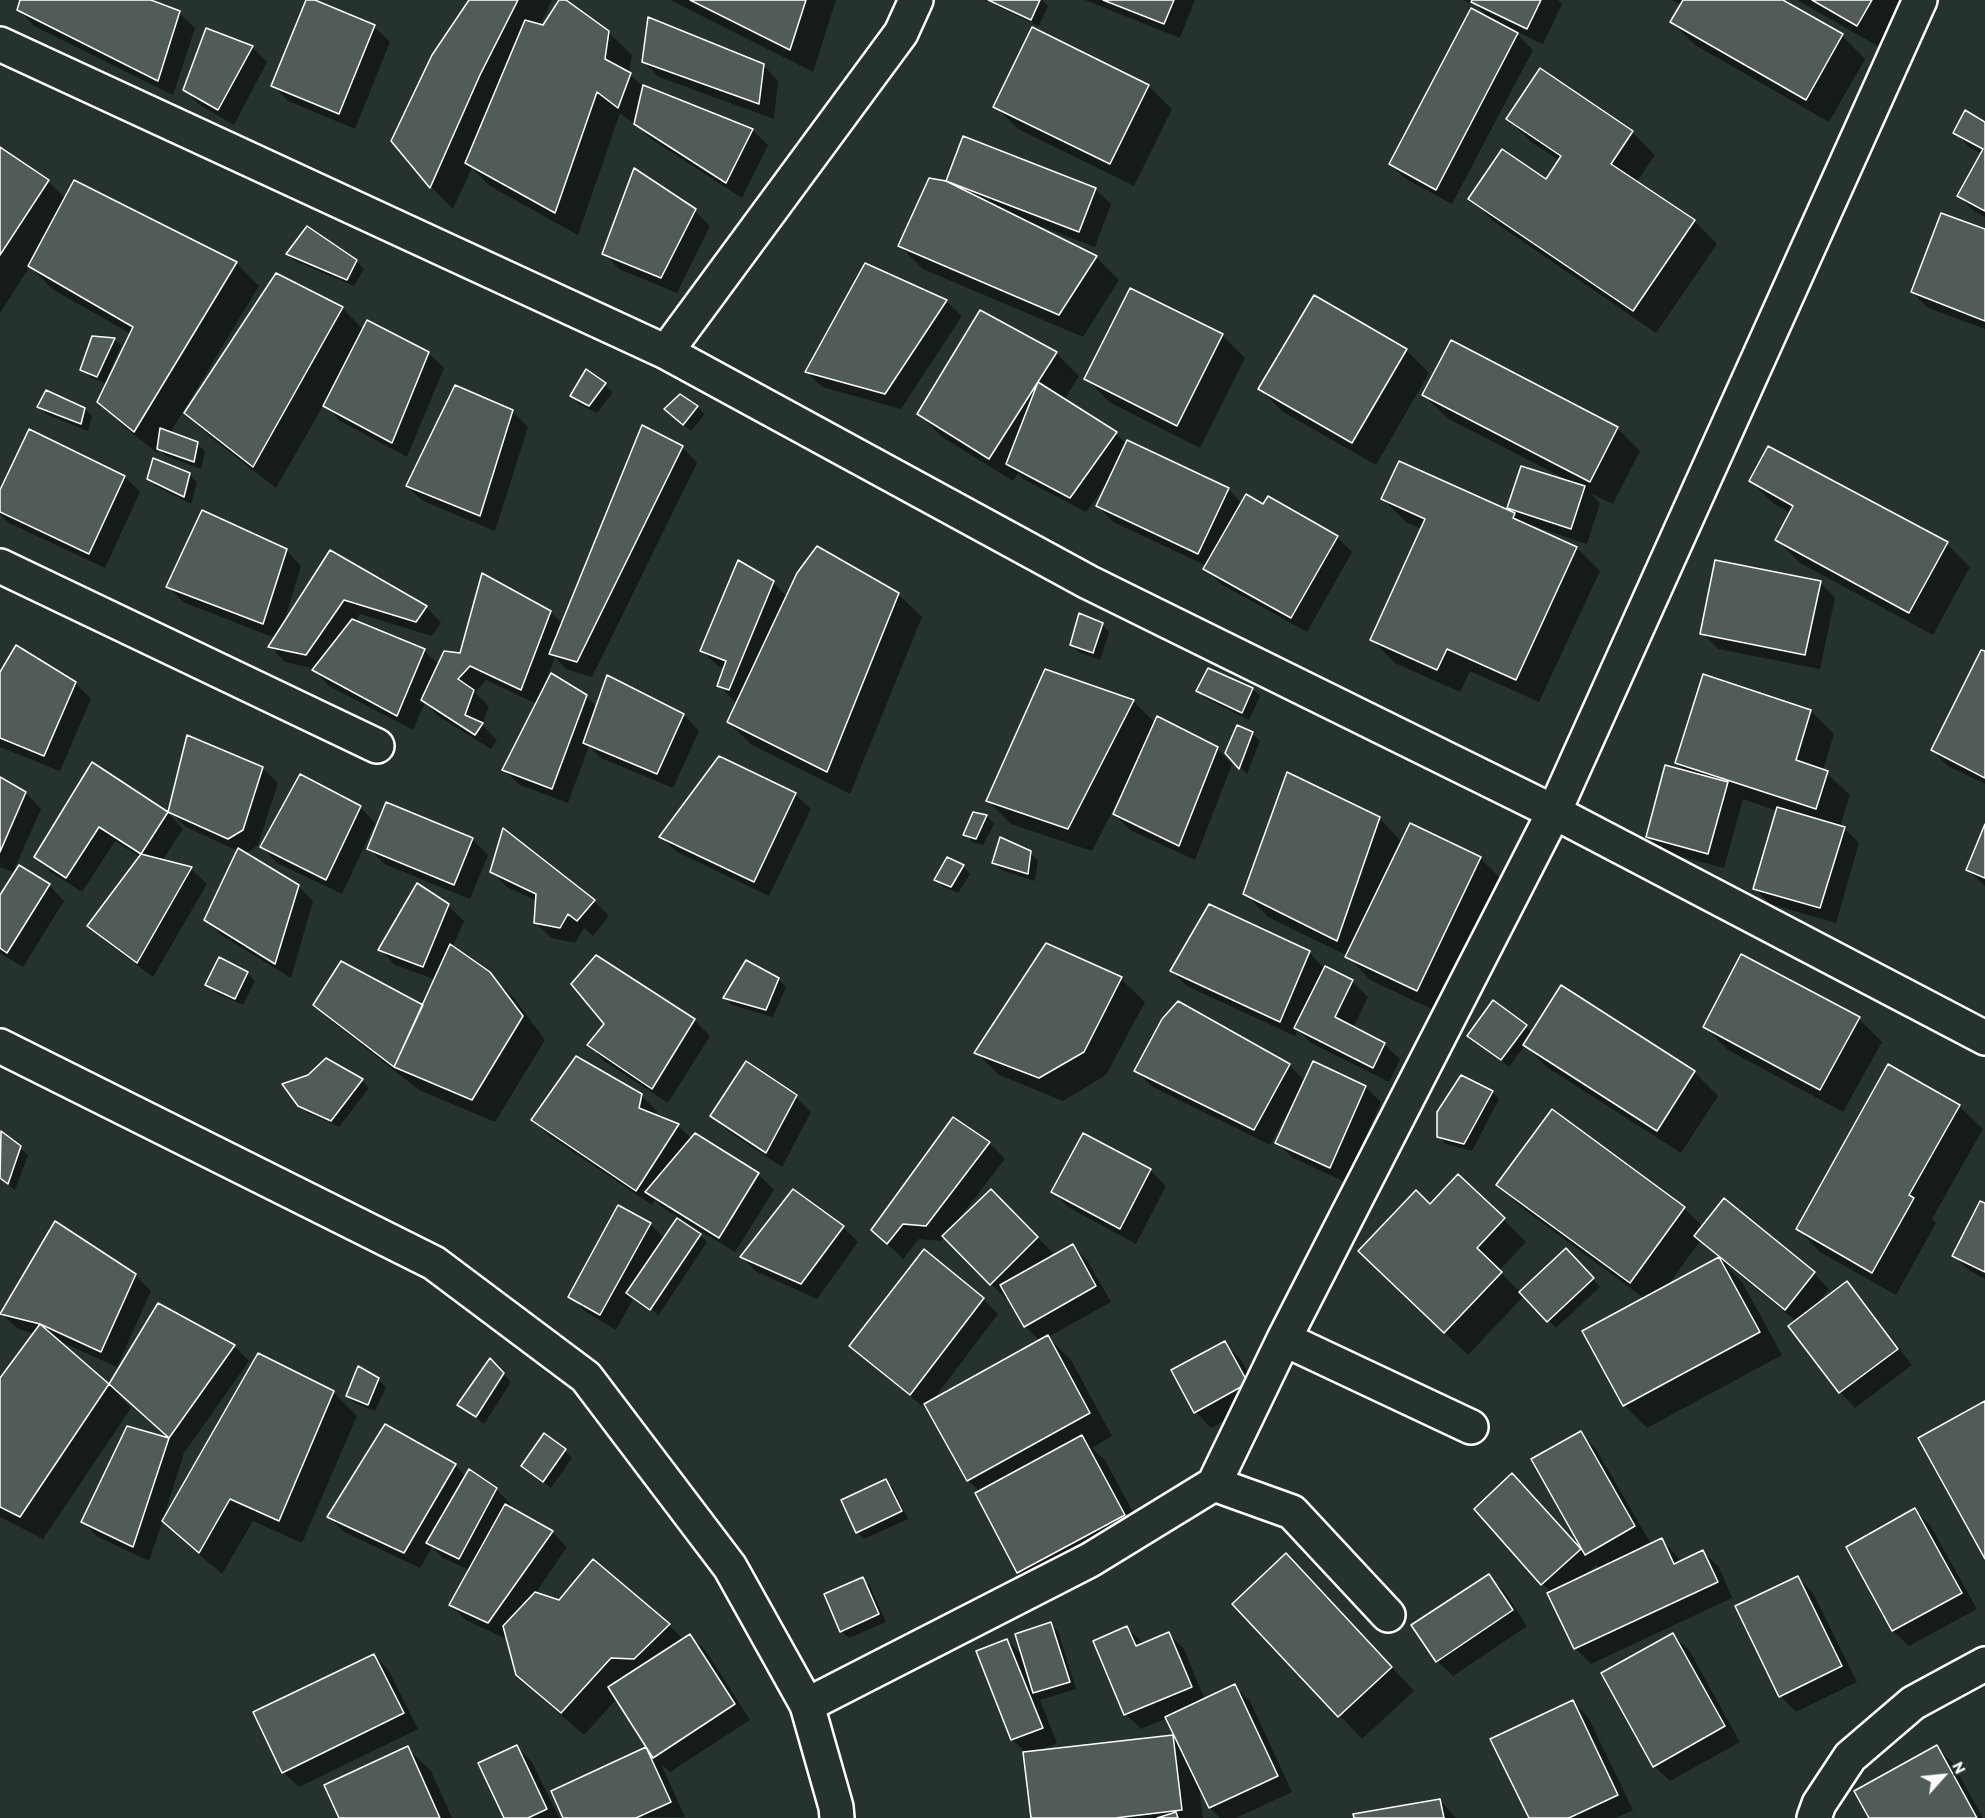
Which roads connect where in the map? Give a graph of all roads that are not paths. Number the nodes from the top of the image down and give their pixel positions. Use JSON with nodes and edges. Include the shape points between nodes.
{"nodes":[{"id":1,"x":916,"y":0,"type":"edge"},
{"id":2,"x":1920,"y":0,"type":"edge"},
{"id":3,"x":0,"y":44,"type":"edge"},
{"id":4,"x":666,"y":352,"type":"junction"},
{"id":5,"x":0,"y":566,"type":"edge"},
{"id":6,"x":377,"y":746,"type":"dead end"},
{"id":7,"x":1554,"y":812,"type":"junction"},
{"id":8,"x":1985,"y":1038,"type":"edge"},
{"id":9,"x":0,"y":1046,"type":"edge"},
{"id":10,"x":1284,"y":1339,"type":"junction"},
{"id":11,"x":1471,"y":1428,"type":"dead end"},
{"id":12,"x":1214,"y":1484,"type":"junction"},
{"id":13,"x":1388,"y":1615,"type":"dead end"},
{"id":14,"x":1985,"y":1664,"type":"edge"},
{"id":15,"x":807,"y":1705,"type":"junction"},
{"id":16,"x":837,"y":1818,"type":"edge"},
{"id":17,"x":1814,"y":1818,"type":"edge"}],
"edges":[{"from":1,"to":4,"type":"street","via":[[901,33]]},
{"from":2,"to":7,"type":"street"},
{"from":3,"to":4,"type":"street"},
{"from":4,"to":7,"type":"street","via":[[1088,582]]},
{"from":5,"to":6,"type":"street"},
{"from":7,"to":8,"type":"street"},
{"from":7,"to":10,"type":"street"},
{"from":9,"to":15,"type":"street","via":[[434,1263],[586,1377],[730,1567]]},
{"from":10,"to":11,"type":"street"},
{"from":10,"to":12,"type":"street"},
{"from":12,"to":13,"type":"street","via":[[1292,1512]]},
{"from":12,"to":15,"type":"street","via":[[1090,1560]]},
{"from":14,"to":17,"type":"street","via":[[1912,1703],[1850,1757]]},
{"from":15,"to":16,"type":"street"}]}
